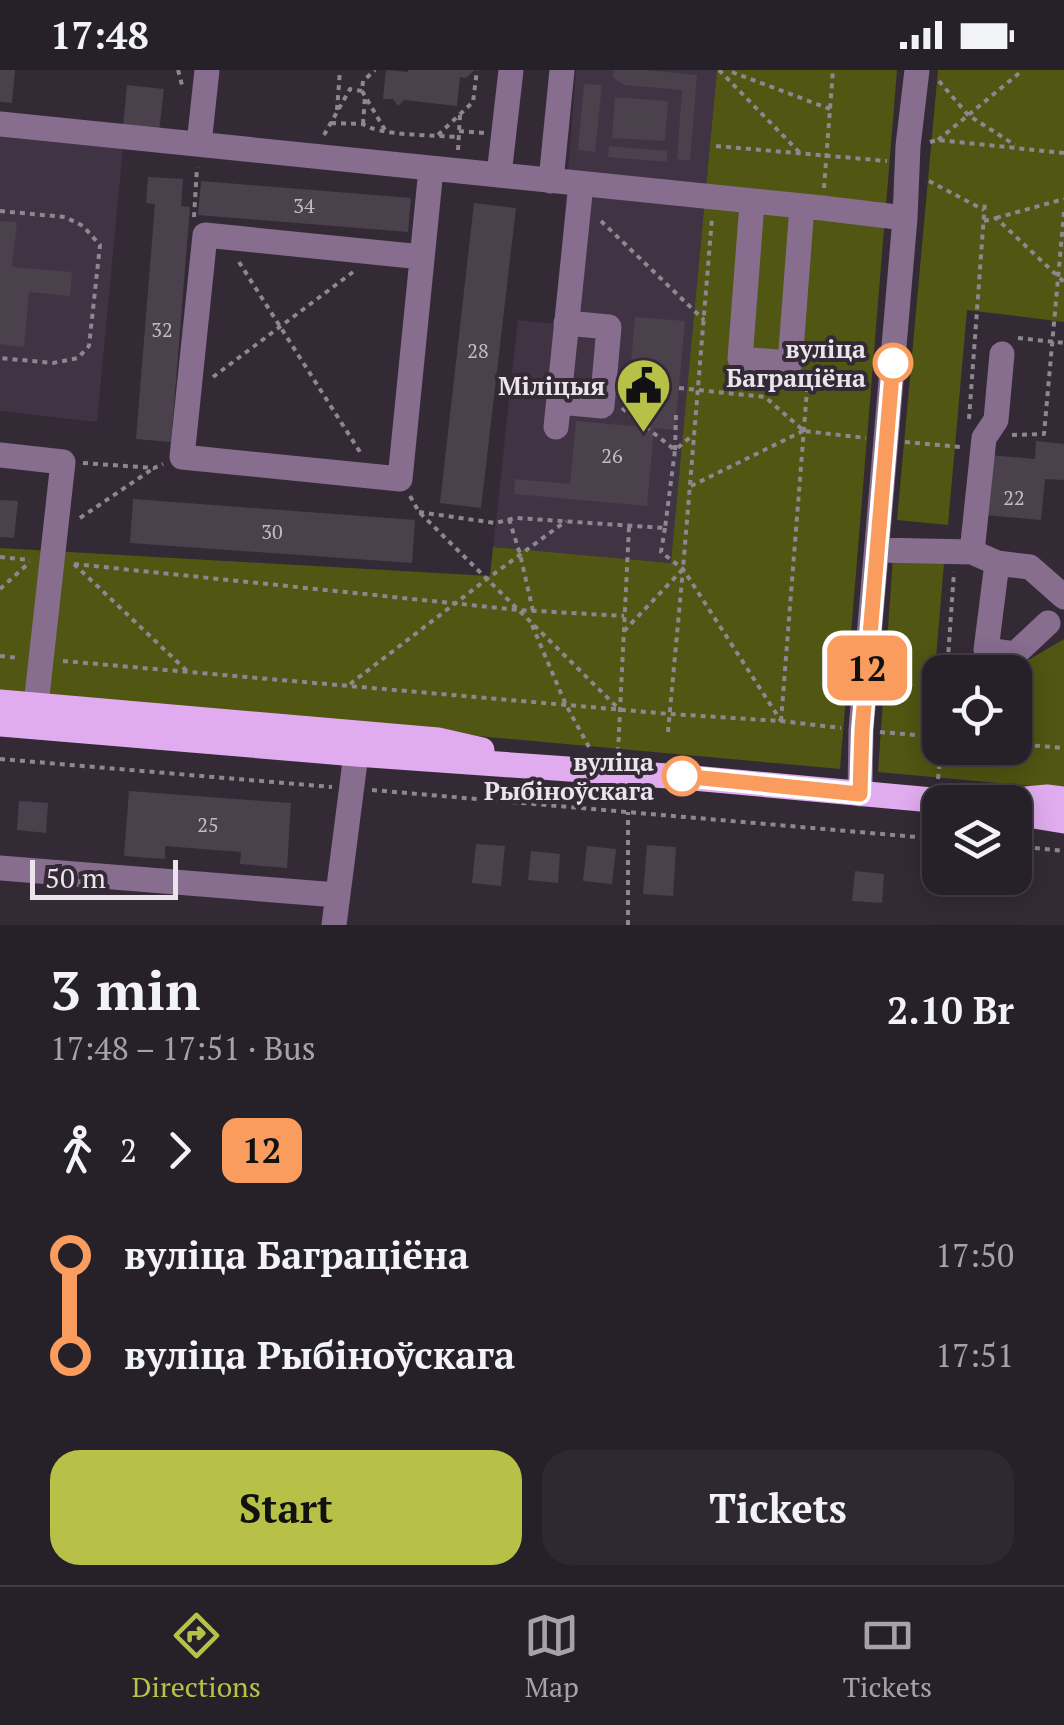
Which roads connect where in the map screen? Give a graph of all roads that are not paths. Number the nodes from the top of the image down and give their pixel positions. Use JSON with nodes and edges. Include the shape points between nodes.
{"nodes":[{"id":1,"x":207,"y":70,"type":"edge"},
{"id":2,"x":511,"y":70,"type":"edge"},
{"id":3,"x":562,"y":70,"type":"edge"},
{"id":4,"x":917,"y":70,"type":"edge"},
{"id":5,"x":0,"y":124,"type":"edge"},
{"id":6,"x":199,"y":144,"type":"junction"},
{"id":7,"x":431,"y":169,"type":"junction"},
{"id":8,"x":499,"y":175,"type":"junction"},
{"id":9,"x":551,"y":181,"type":"junction"},
{"id":10,"x":580,"y":192,"type":"junction"},
{"id":11,"x":752,"y":202,"type":"junction"},
{"id":12,"x":812,"y":207,"type":"junction"},
{"id":13,"x":905,"y":218,"type":"junction"},
{"id":14,"x":422,"y":257,"type":"junction"},
{"id":15,"x":566,"y":323,"type":"junction"},
{"id":16,"x":1002,"y":354,"type":"dead end"},
{"id":17,"x":0,"y":455,"type":"edge"},
{"id":18,"x":877,"y":550,"type":"junction"},
{"id":19,"x":972,"y":552,"type":"junction"},
{"id":20,"x":997,"y":563,"type":"junction"},
{"id":21,"x":1064,"y":598,"type":"edge"},
{"id":22,"x":1048,"y":623,"type":"dead end"},
{"id":23,"x":0,"y":702,"type":"edge"},
{"id":24,"x":36,"y":705,"type":"junction"},
{"id":25,"x":0,"y":724,"type":"edge"},
{"id":26,"x":356,"y":754,"type":"junction"},
{"id":27,"x":565,"y":768,"type":"junction"},
{"id":28,"x":860,"y":794,"type":"junction"},
{"id":29,"x":922,"y":799,"type":"edge"},
{"id":30,"x":1032,"y":799,"type":"edge"},
{"id":31,"x":1064,"y":799,"type":"edge"},
{"id":32,"x":1032,"y":816,"type":"edge"},
{"id":33,"x":1064,"y":821,"type":"edge"},
{"id":34,"x":0,"y":868,"type":"edge"},
{"id":35,"x":338,"y":895,"type":"junction"},
{"id":36,"x":334,"y":925,"type":"edge"}],
"edges":[{"from":1,"to":6,"type":"street"},
{"from":2,"to":8,"type":"street"},
{"from":3,"to":9,"type":"street"},
{"from":4,"to":13,"type":"street"},
{"from":5,"to":6,"type":"street"},
{"from":6,"to":7,"type":"street"},
{"from":7,"to":8,"type":"street"},
{"from":7,"to":14,"type":"street"},
{"from":8,"to":9,"type":"street"},
{"from":9,"to":10,"type":"street"},
{"from":10,"to":11,"type":"street"},
{"from":10,"to":15,"type":"street"},
{"from":11,"to":12,"type":"street"},
{"from":11,"to":12,"type":"street","via":[[740,359],[790,363],[795,268]]},
{"from":12,"to":13,"type":"street"},
{"from":13,"to":18,"type":"street"},
{"from":14,"to":14,"type":"street","via":[[214,236],[182,457],[388,478]]},
{"from":15,"to":15,"type":"street","via":[[557,414],[602,406],[610,327]]},
{"from":16,"to":19,"type":"street","via":[[996,420],[984,438]]},
{"from":17,"to":24,"type":"street","via":[[63,462],[55,535],[63,563]]},
{"from":18,"to":19,"type":"street"},
{"from":18,"to":28,"type":"street"},
{"from":19,"to":20,"type":"street"},
{"from":20,"to":21,"type":"street","via":[[1030,567]]},
{"from":20,"to":22,"type":"street","via":[[986,650],[1015,654]]},
{"from":23,"to":24,"type":"main road"},
{"from":24,"to":27,"type":"main road","via":[[438,740]]},
{"from":25,"to":26,"type":"main road"},
{"from":26,"to":27,"type":"main road"},
{"from":26,"to":35,"type":"street"},
{"from":27,"to":28,"type":"main road"},
{"from":28,"to":29,"type":"main road"},
{"from":30,"to":31,"type":"main road"},
{"from":32,"to":33,"type":"main road"},
{"from":34,"to":35,"type":"street"},
{"from":35,"to":36,"type":"street"}]}
